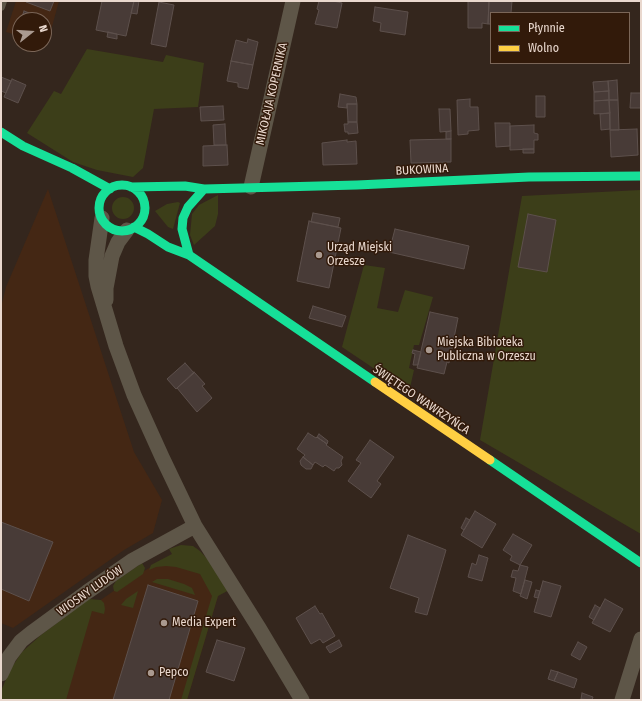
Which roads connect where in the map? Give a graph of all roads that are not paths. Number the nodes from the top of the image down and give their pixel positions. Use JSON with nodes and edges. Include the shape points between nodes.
{"nodes":[{"id":1,"x":4,"y":1,"type":"edge"},
{"id":2,"x":293,"y":1,"type":"edge"},
{"id":3,"x":1,"y":7,"type":"edge"},
{"id":4,"x":1,"y":132,"type":"edge"},
{"id":5,"x":23,"y":146,"type":"junction"},
{"id":6,"x":54,"y":170,"type":"dead end"},
{"id":7,"x":641,"y":176,"type":"edge"},
{"id":8,"x":131,"y":187,"type":"junction"},
{"id":9,"x":251,"y":187,"type":"junction"},
{"id":10,"x":110,"y":189,"type":"junction"},
{"id":11,"x":204,"y":189,"type":"junction"},
{"id":12,"x":186,"y":195,"type":"dead end"},
{"id":13,"x":92,"y":199,"type":"dead end"},
{"id":14,"x":101,"y":212,"type":"junction"},
{"id":15,"x":130,"y":229,"type":"junction"},
{"id":16,"x":175,"y":237,"type":"dead end"},
{"id":17,"x":189,"y":255,"type":"junction"},
{"id":18,"x":105,"y":311,"type":"junction"},
{"id":19,"x":195,"y":526,"type":"junction"},
{"id":20,"x":641,"y":563,"type":"edge"},
{"id":21,"x":641,"y":639,"type":"edge"},
{"id":22,"x":1,"y":674,"type":"edge"},
{"id":23,"x":302,"y":700,"type":"edge"},
{"id":24,"x":622,"y":700,"type":"edge"}],
"edges":[{"from":1,"to":3,"type":"lane"},
{"from":2,"to":9,"type":"street","name":"MIKOŁAJA KOPERNIKA"},
{"from":4,"to":5,"type":"street"},
{"from":5,"to":6,"type":"street"},
{"from":5,"to":10,"type":"street"},
{"from":7,"to":9,"type":"street","name":"BUKOWINA","via":[[529,177],[350,186]]},
{"from":8,"to":10,"type":"street","via":[[118,186]]},
{"from":8,"to":11,"type":"street","name":"BUKOWINA","via":[[185,186]]},
{"from":8,"to":15,"type":"street","via":[[141,194],[147,211],[140,222]]},
{"from":9,"to":11,"type":"street","name":"BUKOWINA"},
{"from":10,"to":14,"type":"street","via":[[102,198]]},
{"from":11,"to":12,"type":"street","name":"BUKOWINA"},
{"from":11,"to":17,"type":"street","via":[[188,207],[183,218],[182,230]]},
{"from":13,"to":14,"type":"street"},
{"from":14,"to":15,"type":"street","via":[[110,228]]},
{"from":14,"to":18,"type":"street","via":[[95,267]]},
{"from":15,"to":17,"type":"street","name":"ŚWIĘTEGO WAWRZYŃCA","via":[[148,234],[168,247]]},
{"from":15,"to":18,"type":"street","via":[[118,242],[110,263]]},
{"from":16,"to":17,"type":"street","name":"ŚWIĘTEGO WAWRZYŃCA"},
{"from":17,"to":20,"type":"street","name":"ŚWIĘTEGO WAWRZYŃCA"},
{"from":18,"to":19,"type":"street","via":[[134,395]]},
{"from":19,"to":22,"type":"street","name":"WIOSNY LUDÓW","via":[[133,560],[21,641]]},
{"from":19,"to":23,"type":"street"},
{"from":21,"to":24,"type":"street"}]}
